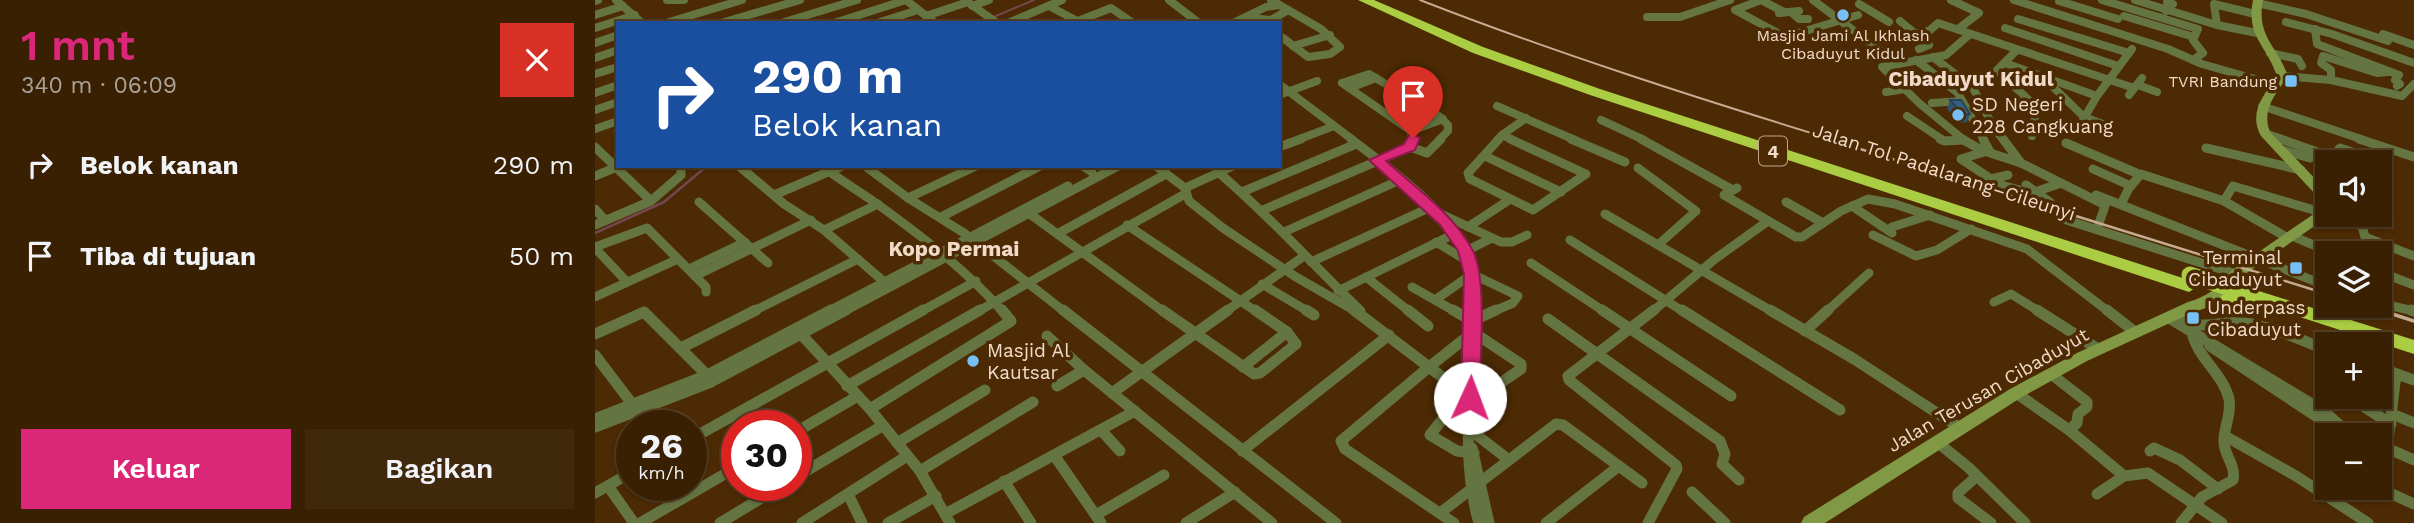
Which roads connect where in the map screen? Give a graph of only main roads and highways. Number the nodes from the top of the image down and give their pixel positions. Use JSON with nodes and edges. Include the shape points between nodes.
{"nodes":[{"id":1,"x":1364,"y":0,"type":"edge"},
{"id":2,"x":1386,"y":0,"type":"edge"},
{"id":3,"x":2257,"y":5,"type":"edge"},
{"id":4,"x":2315,"y":187,"type":"edge"},
{"id":5,"x":2315,"y":222,"type":"edge"},
{"id":6,"x":2190,"y":280,"type":"junction"},
{"id":7,"x":2235,"y":286,"type":"junction"},
{"id":8,"x":2339,"y":332,"type":"edge"},
{"id":9,"x":2414,"y":347,"type":"edge"},
{"id":10,"x":2392,"y":352,"type":"edge"},
{"id":11,"x":2414,"y":359,"type":"edge"},
{"id":12,"x":1810,"y":523,"type":"edge"}],
"edges":[{"from":1,"to":6,"type":"highway","name":"Jalan Tol Padalarang–Cileunyi","number":"4","via":[[1478,50],[1595,92]]},
{"from":2,"to":6,"type":"highway","name":"Jalan Tol Padalarang–Cileunyi","number":"4","via":[[1597,82]]},
{"from":3,"to":4,"type":"main road","via":[[2257,33],[2270,52],[2279,80],[2262,106],[2260,121],[2265,133]]},
{"from":5,"to":7,"type":"main road","name":"Jalan Terusan Cibaduyut","via":[[2257,259]]},
{"from":6,"to":7,"type":"highway","name":"Jalan Tol Padalarang–Cileunyi","number":"4"},
{"from":7,"to":8,"type":"highway","name":"Jalan Tol Padalarang–Cileunyi","number":"4"},
{"from":7,"to":9,"type":"highway","name":"Jalan Tol Padalarang–Cileunyi","number":"4"},
{"from":7,"to":12,"type":"main road","name":"Jalan Terusan Cibaduyut","via":[[2230,284],[2205,304],[2051,374]]},
{"from":10,"to":11,"type":"highway"}]}
